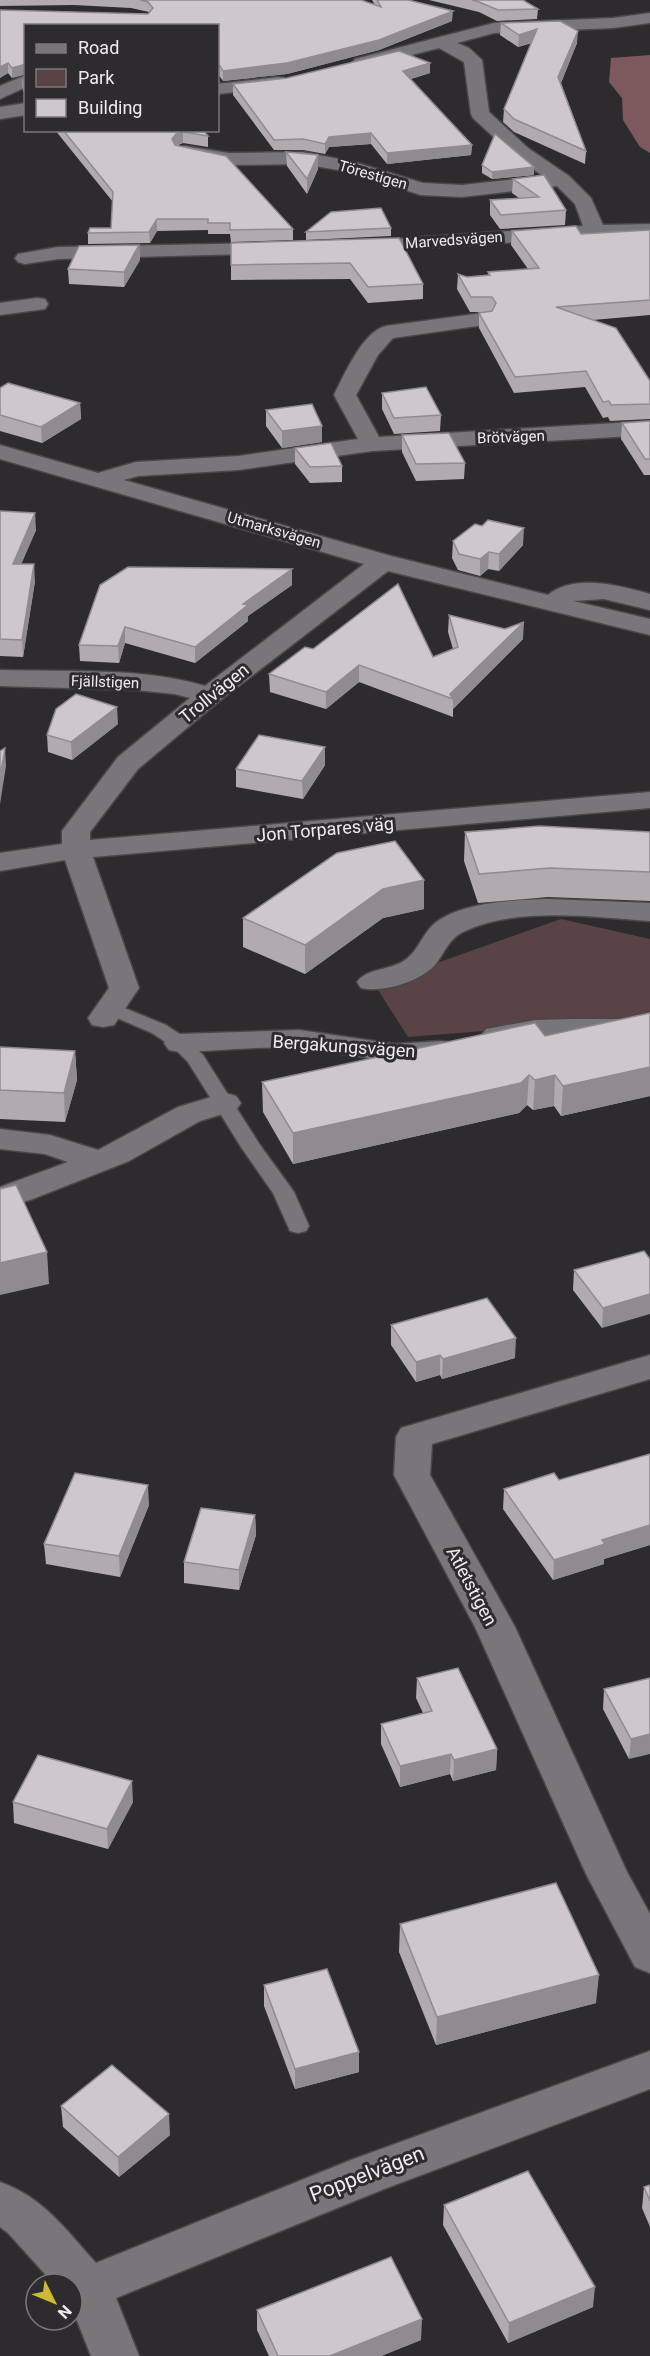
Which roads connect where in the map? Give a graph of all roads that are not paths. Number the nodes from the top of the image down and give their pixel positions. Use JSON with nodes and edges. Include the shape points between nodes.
{"nodes":[{"id":1,"x":472,"y":18,"type":"dead end"},
{"id":2,"x":650,"y":18,"type":"edge"},
{"id":3,"x":494,"y":27,"type":"junction"},
{"id":4,"x":442,"y":43,"type":"junction"},
{"id":5,"x":344,"y":67,"type":"edge"},
{"id":6,"x":298,"y":78,"type":"edge"},
{"id":7,"x":24,"y":81,"type":"edge"},
{"id":8,"x":219,"y":89,"type":"edge"},
{"id":9,"x":0,"y":93,"type":"edge"},
{"id":10,"x":24,"y":109,"type":"edge"},
{"id":11,"x":0,"y":113,"type":"edge"},
{"id":12,"x":184,"y":151,"type":"edge"},
{"id":13,"x":562,"y":180,"type":"junction"},
{"id":14,"x":650,"y":230,"type":"edge"},
{"id":15,"x":595,"y":231,"type":"junction"},
{"id":16,"x":344,"y":246,"type":"edge"},
{"id":17,"x":299,"y":248,"type":"edge"},
{"id":18,"x":25,"y":258,"type":"dead end"},
{"id":19,"x":37,"y":304,"type":"dead end"},
{"id":20,"x":0,"y":309,"type":"edge"},
{"id":21,"x":483,"y":319,"type":"edge"},
{"id":22,"x":650,"y":428,"type":"edge"},
{"id":23,"x":372,"y":444,"type":"junction"},
{"id":24,"x":0,"y":452,"type":"edge"},
{"id":25,"x":100,"y":479,"type":"junction"},
{"id":26,"x":383,"y":562,"type":"junction"},
{"id":27,"x":650,"y":602,"type":"edge"},
{"id":28,"x":549,"y":604,"type":"junction"},
{"id":29,"x":650,"y":627,"type":"edge"},
{"id":30,"x":0,"y":678,"type":"edge"},
{"id":31,"x":209,"y":696,"type":"junction"},
{"id":32,"x":650,"y":800,"type":"edge"},
{"id":33,"x":75,"y":850,"type":"junction"},
{"id":34,"x":0,"y":862,"type":"edge"},
{"id":35,"x":650,"y":912,"type":"edge"},
{"id":36,"x":372,"y":982,"type":"dead end"},
{"id":37,"x":107,"y":1013,"type":"joint"},
{"id":38,"x":650,"y":1028,"type":"edge"},
{"id":39,"x":180,"y":1043,"type":"junction"},
{"id":40,"x":225,"y":1103,"type":"junction"},
{"id":41,"x":0,"y":1139,"type":"edge"},
{"id":42,"x":98,"y":1161,"type":"junction"},
{"id":43,"x":0,"y":1197,"type":"edge"},
{"id":44,"x":298,"y":1226,"type":"dead end"},
{"id":45,"x":650,"y":1367,"type":"edge"},
{"id":46,"x":650,"y":1954,"type":"edge"},
{"id":47,"x":650,"y":2070,"type":"edge"},
{"id":48,"x":0,"y":2202,"type":"edge"},
{"id":49,"x":88,"y":2288,"type":"junction"},
{"id":50,"x":115,"y":2356,"type":"edge"}],
"edges":[{"from":1,"to":3,"type":"street"},
{"from":2,"to":3,"type":"street"},
{"from":3,"to":4,"type":"street"},
{"from":4,"to":5,"type":"street"},
{"from":4,"to":13,"type":"street","via":[[473,60],[480,114],[520,152]]},
{"from":6,"to":8,"type":"street"},
{"from":7,"to":9,"type":"street"},
{"from":10,"to":11,"type":"street"},
{"from":12,"to":13,"type":"street","name":"Törestigen","via":[[229,159],[303,158],[347,166],[421,189],[462,191]]},
{"from":13,"to":15,"type":"street","via":[[584,202]]},
{"from":14,"to":15,"type":"street","name":"Marvedsvägen"},
{"from":15,"to":16,"type":"street","name":"Marvedsvägen"},
{"from":17,"to":18,"type":"street","via":[[58,253]]},
{"from":19,"to":20,"type":"street"},
{"from":21,"to":23,"type":"street","via":[[386,332],[378,340],[345,395]]},
{"from":22,"to":23,"type":"street","name":"Brötvägen"},
{"from":23,"to":25,"type":"street","name":"Brötvägen","via":[[239,463],[136,469]]},
{"from":24,"to":25,"type":"street","name":"Utmarksvägen"},
{"from":25,"to":26,"type":"street","name":"Utmarksvägen"},
{"from":26,"to":28,"type":"street","name":"Utmarksvägen"},
{"from":26,"to":31,"type":"street","name":"Trollvägen"},
{"from":27,"to":28,"type":"street","via":[[606,591],[567,593]]},
{"from":28,"to":29,"type":"street","name":"Utmarksvägen"},
{"from":30,"to":31,"type":"street","name":"Fjällstigen","via":[[136,682],[178,686]]},
{"from":31,"to":33,"type":"street","name":"Trollvägen","via":[[129,763],[76,831]]},
{"from":32,"to":33,"type":"street","name":"Jon Torpares väg"},
{"from":33,"to":34,"type":"street","name":"Jon Torpares väg"},
{"from":33,"to":37,"type":"street","via":[[124,988]]},
{"from":35,"to":36,"type":"street","via":[[513,909],[482,914],[450,927],[435,939],[415,967]]},
{"from":37,"to":39,"type":"lane","via":[[159,1029]]},
{"from":38,"to":39,"type":"street","name":"Bergakungsvägen","via":[[532,1030],[462,1047],[395,1053],[299,1039]]},
{"from":39,"to":40,"type":"lane","via":[[196,1059]]},
{"from":40,"to":42,"type":"street","via":[[189,1114]]},
{"from":40,"to":44,"type":"lane","via":[[283,1192]]},
{"from":41,"to":42,"type":"street","via":[[50,1145]]},
{"from":42,"to":43,"type":"street"},
{"from":45,"to":46,"type":"street","name":"Atletstigen","via":[[414,1437],[412,1475],[495,1627],[607,1874]]},
{"from":47,"to":49,"type":"street","name":"Poppelvägen","via":[[271,2212]]},
{"from":48,"to":49,"type":"street","via":[[26,2218]]},
{"from":49,"to":50,"type":"street"}]}
